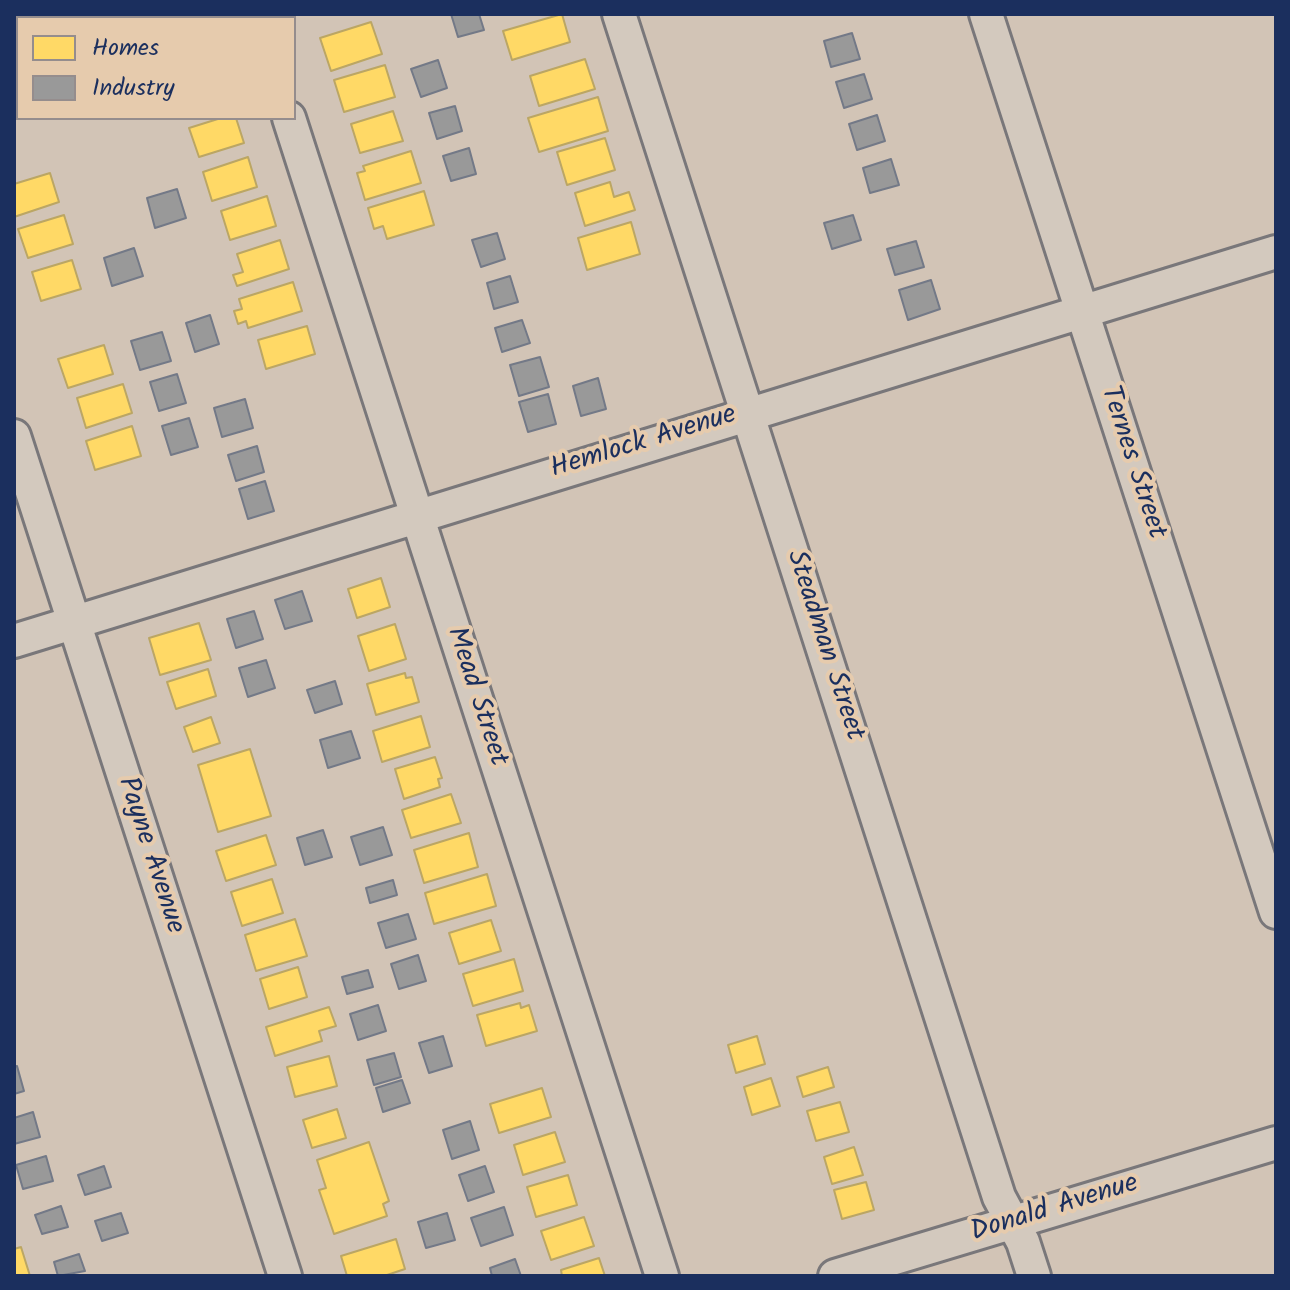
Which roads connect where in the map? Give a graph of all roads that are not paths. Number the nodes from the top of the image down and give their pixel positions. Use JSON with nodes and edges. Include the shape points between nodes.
{"nodes":[{"id":1,"x":619,"y":14,"type":"edge"},
{"id":2,"x":986,"y":14,"type":"edge"},
{"id":3,"x":290,"y":120,"type":"edge"},
{"id":4,"x":1276,"y":252,"type":"edge"},
{"id":5,"x":1082,"y":312,"type":"junction"},
{"id":6,"x":748,"y":413,"type":"junction"},
{"id":7,"x":14,"y":436,"type":"edge"},
{"id":8,"x":417,"y":515,"type":"junction"},
{"id":9,"x":74,"y":623,"type":"junction"},
{"id":10,"x":14,"y":641,"type":"edge"},
{"id":11,"x":1276,"y":912,"type":"edge"},
{"id":12,"x":1276,"y":1143,"type":"edge"},
{"id":13,"x":1012,"y":1223,"type":"junction"},
{"id":14,"x":285,"y":1276,"type":"edge"},
{"id":15,"x":662,"y":1276,"type":"edge"},
{"id":16,"x":835,"y":1276,"type":"edge"},
{"id":17,"x":1034,"y":1276,"type":"edge"}],
"edges":[{"from":1,"to":6,"type":"street","name":"Steadman Street"},
{"from":2,"to":5,"type":"street","name":"Ternes Street"},
{"from":3,"to":8,"type":"street","name":"Mead Street"},
{"from":4,"to":5,"type":"street","name":"Hemlock Avenue"},
{"from":5,"to":6,"type":"street","name":"Hemlock Avenue"},
{"from":5,"to":11,"type":"street","name":"Ternes Street"},
{"from":6,"to":8,"type":"street","name":"Hemlock Avenue"},
{"from":6,"to":13,"type":"street","name":"Steadman Street","via":[[999,1197]]},
{"from":7,"to":9,"type":"street","name":"Payne Avenue"},
{"from":8,"to":9,"type":"street","name":"Hemlock Avenue"},
{"from":8,"to":15,"type":"street","name":"Mead Street"},
{"from":9,"to":10,"type":"street","name":"Hemlock Avenue"},
{"from":9,"to":14,"type":"street","name":"Payne Avenue"},
{"from":12,"to":13,"type":"street","name":"Donald Avenue"},
{"from":13,"to":16,"type":"street","name":"Donald Avenue"},
{"from":13,"to":17,"type":"street","name":"Steadman Street"}]}
